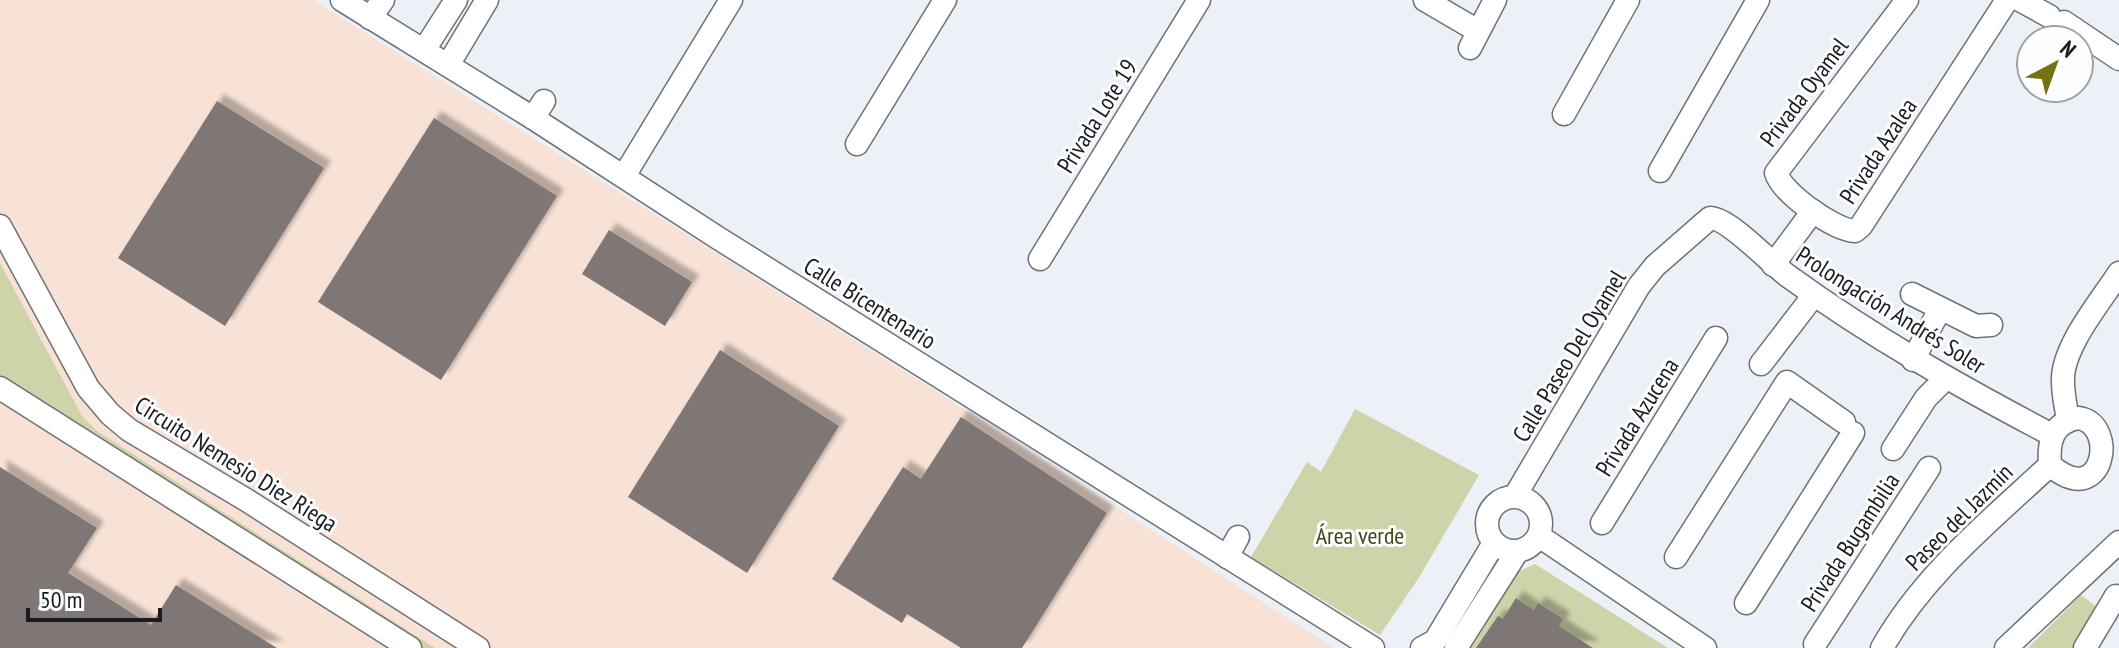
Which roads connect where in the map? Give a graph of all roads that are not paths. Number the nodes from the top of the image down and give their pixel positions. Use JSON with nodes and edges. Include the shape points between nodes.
{"nodes":[{"id":1,"x":342,"y":0,"type":"edge"},
{"id":2,"x":456,"y":0,"type":"edge"},
{"id":3,"x":487,"y":0,"type":"edge"},
{"id":4,"x":731,"y":0,"type":"edge"},
{"id":5,"x":945,"y":0,"type":"edge"},
{"id":6,"x":1199,"y":0,"type":"edge"},
{"id":7,"x":1425,"y":0,"type":"edge"},
{"id":8,"x":1495,"y":0,"type":"edge"},
{"id":9,"x":1628,"y":0,"type":"edge"},
{"id":10,"x":1758,"y":0,"type":"edge"},
{"id":11,"x":1907,"y":0,"type":"edge"},
{"id":12,"x":2007,"y":0,"type":"edge"},
{"id":13,"x":2020,"y":0,"type":"edge"},
{"id":14,"x":377,"y":9,"type":"edge"},
{"id":15,"x":424,"y":50,"type":"junction"},
{"id":16,"x":2119,"y":59,"type":"edge"},
{"id":17,"x":448,"y":65,"type":"junction"},
{"id":18,"x":1564,"y":114,"type":"dead end"},
{"id":19,"x":857,"y":144,"type":"dead end"},
{"id":20,"x":1660,"y":171,"type":"dead end"},
{"id":21,"x":624,"y":176,"type":"junction"},
{"id":22,"x":1813,"y":211,"type":"junction"},
{"id":23,"x":1710,"y":218,"type":"joint"},
{"id":24,"x":0,"y":226,"type":"edge"},
{"id":25,"x":1040,"y":259,"type":"dead end"},
{"id":26,"x":1773,"y":265,"type":"junction"},
{"id":27,"x":2119,"y":273,"type":"edge"},
{"id":28,"x":1912,"y":294,"type":"dead end"},
{"id":29,"x":1814,"y":295,"type":"junction"},
{"id":30,"x":1940,"y":309,"type":"junction"},
{"id":31,"x":1991,"y":325,"type":"dead end"},
{"id":32,"x":1716,"y":338,"type":"dead end"},
{"id":33,"x":1913,"y":360,"type":"junction"},
{"id":34,"x":1761,"y":364,"type":"dead end"},
{"id":35,"x":1945,"y":379,"type":"junction"},
{"id":36,"x":0,"y":388,"type":"edge"},
{"id":37,"x":2111,"y":425,"type":"edge"},
{"id":38,"x":2060,"y":427,"type":"junction"},
{"id":39,"x":1893,"y":449,"type":"dead end"},
{"id":40,"x":2114,"y":463,"type":"edge"},
{"id":41,"x":2050,"y":465,"type":"junction"},
{"id":42,"x":1929,"y":468,"type":"dead end"},
{"id":43,"x":1515,"y":496,"type":"junction"},
{"id":44,"x":1602,"y":523,"type":"dead end"},
{"id":45,"x":1539,"y":536,"type":"junction"},
{"id":46,"x":2119,"y":542,"type":"edge"},
{"id":47,"x":1494,"y":543,"type":"junction"},
{"id":48,"x":1517,"y":552,"type":"junction"},
{"id":49,"x":1676,"y":557,"type":"dead end"},
{"id":50,"x":2083,"y":576,"type":"junction"},
{"id":51,"x":2117,"y":597,"type":"edge"},
{"id":52,"x":1746,"y":603,"type":"dead end"},
{"id":53,"x":433,"y":620,"type":"junction"},
{"id":54,"x":1815,"y":644,"type":"dead end"},
{"id":55,"x":412,"y":648,"type":"edge"},
{"id":56,"x":478,"y":648,"type":"edge"},
{"id":57,"x":1373,"y":648,"type":"edge"},
{"id":58,"x":1422,"y":648,"type":"edge"},
{"id":59,"x":1456,"y":648,"type":"edge"},
{"id":60,"x":1705,"y":648,"type":"edge"},
{"id":61,"x":1882,"y":648,"type":"edge"},
{"id":62,"x":2006,"y":648,"type":"edge"},
{"id":63,"x":2085,"y":648,"type":"edge"}],
"edges":[{"from":1,"to":14,"type":"street","name":"Calle Bicentenario"},
{"from":2,"to":15,"type":"street"},
{"from":3,"to":17,"type":"street"},
{"from":4,"to":21,"type":"street"},
{"from":5,"to":19,"type":"street"},
{"from":6,"to":25,"type":"street","name":"Privada Lote 19"},
{"from":7,"to":8,"type":"street","via":[[1474,39]]},
{"from":9,"to":18,"type":"street"},
{"from":10,"to":20,"type":"street"},
{"from":11,"to":22,"type":"street","name":"Privada Oyamel","via":[[1776,173]]},
{"from":12,"to":22,"type":"street","name":"Privada Azalea","via":[[1861,226],[1855,231],[1840,229]]},
{"from":13,"to":16,"type":"street"},
{"from":14,"to":15,"type":"street","name":"Calle Bicentenario"},
{"from":15,"to":17,"type":"street","name":"Calle Bicentenario"},
{"from":17,"to":21,"type":"street","name":"Calle Bicentenario","via":[[538,109]]},
{"from":21,"to":57,"type":"street","name":"Calle Bicentenario","via":[[1232,547]]},
{"from":22,"to":26,"type":"street","name":"Privada Azalea"},
{"from":23,"to":26,"type":"street","name":"Prolongación Andrés Soler","via":[[1722,221]]},
{"from":23,"to":43,"type":"street","name":"Calle Paseo Del Oyamel","via":[[1639,286]]},
{"from":24,"to":53,"type":"street","name":"Circuito Nemesio Diez Riega","via":[[88,388],[110,414]]},
{"from":26,"to":29,"type":"street","name":"Prolongación Andrés Soler"},
{"from":27,"to":38,"type":"street","via":[[2064,366]]},
{"from":28,"to":30,"type":"street"},
{"from":29,"to":33,"type":"street","name":"Prolongación Andrés Soler"},
{"from":29,"to":34,"type":"street"},
{"from":30,"to":31,"type":"street","via":[[1976,326]]},
{"from":30,"to":33,"type":"street"},
{"from":32,"to":44,"type":"street","name":"Privada Azucena"},
{"from":33,"to":35,"type":"street","name":"Prolongación Andrés Soler"},
{"from":35,"to":38,"type":"street","name":"Prolongación Andrés Soler"},
{"from":35,"to":39,"type":"street"},
{"from":36,"to":55,"type":"street"},
{"from":37,"to":38,"type":"street","via":[[2087,419]]},
{"from":37,"to":40,"type":"street","via":[[2108,439]]},
{"from":38,"to":41,"type":"street","via":[[2048,451]]},
{"from":40,"to":41,"type":"street","via":[[2089,478],[2070,479]]},
{"from":41,"to":61,"type":"street","name":"Paseo del Jazmín","via":[[1955,552],[1897,621]]},
{"from":42,"to":54,"type":"street","name":"Privada Bugambilia"},
{"from":43,"to":45,"type":"street","via":[[1538,509]]},
{"from":43,"to":47,"type":"street","via":[[1499,500],[1488,513]]},
{"from":45,"to":48,"type":"street"},
{"from":45,"to":60,"type":"street"},
{"from":46,"to":50,"type":"street"},
{"from":47,"to":48,"type":"street"},
{"from":47,"to":58,"type":"street","via":[[1435,641]]},
{"from":48,"to":59,"type":"street"},
{"from":49,"to":52,"type":"street","via":[[1787,382],[1849,428]]},
{"from":50,"to":51,"type":"street"},
{"from":50,"to":62,"type":"street"},
{"from":51,"to":63,"type":"street"},
{"from":53,"to":55,"type":"street"},
{"from":53,"to":56,"type":"street","name":"Circuito Nemesio Diez Riega"}]}
